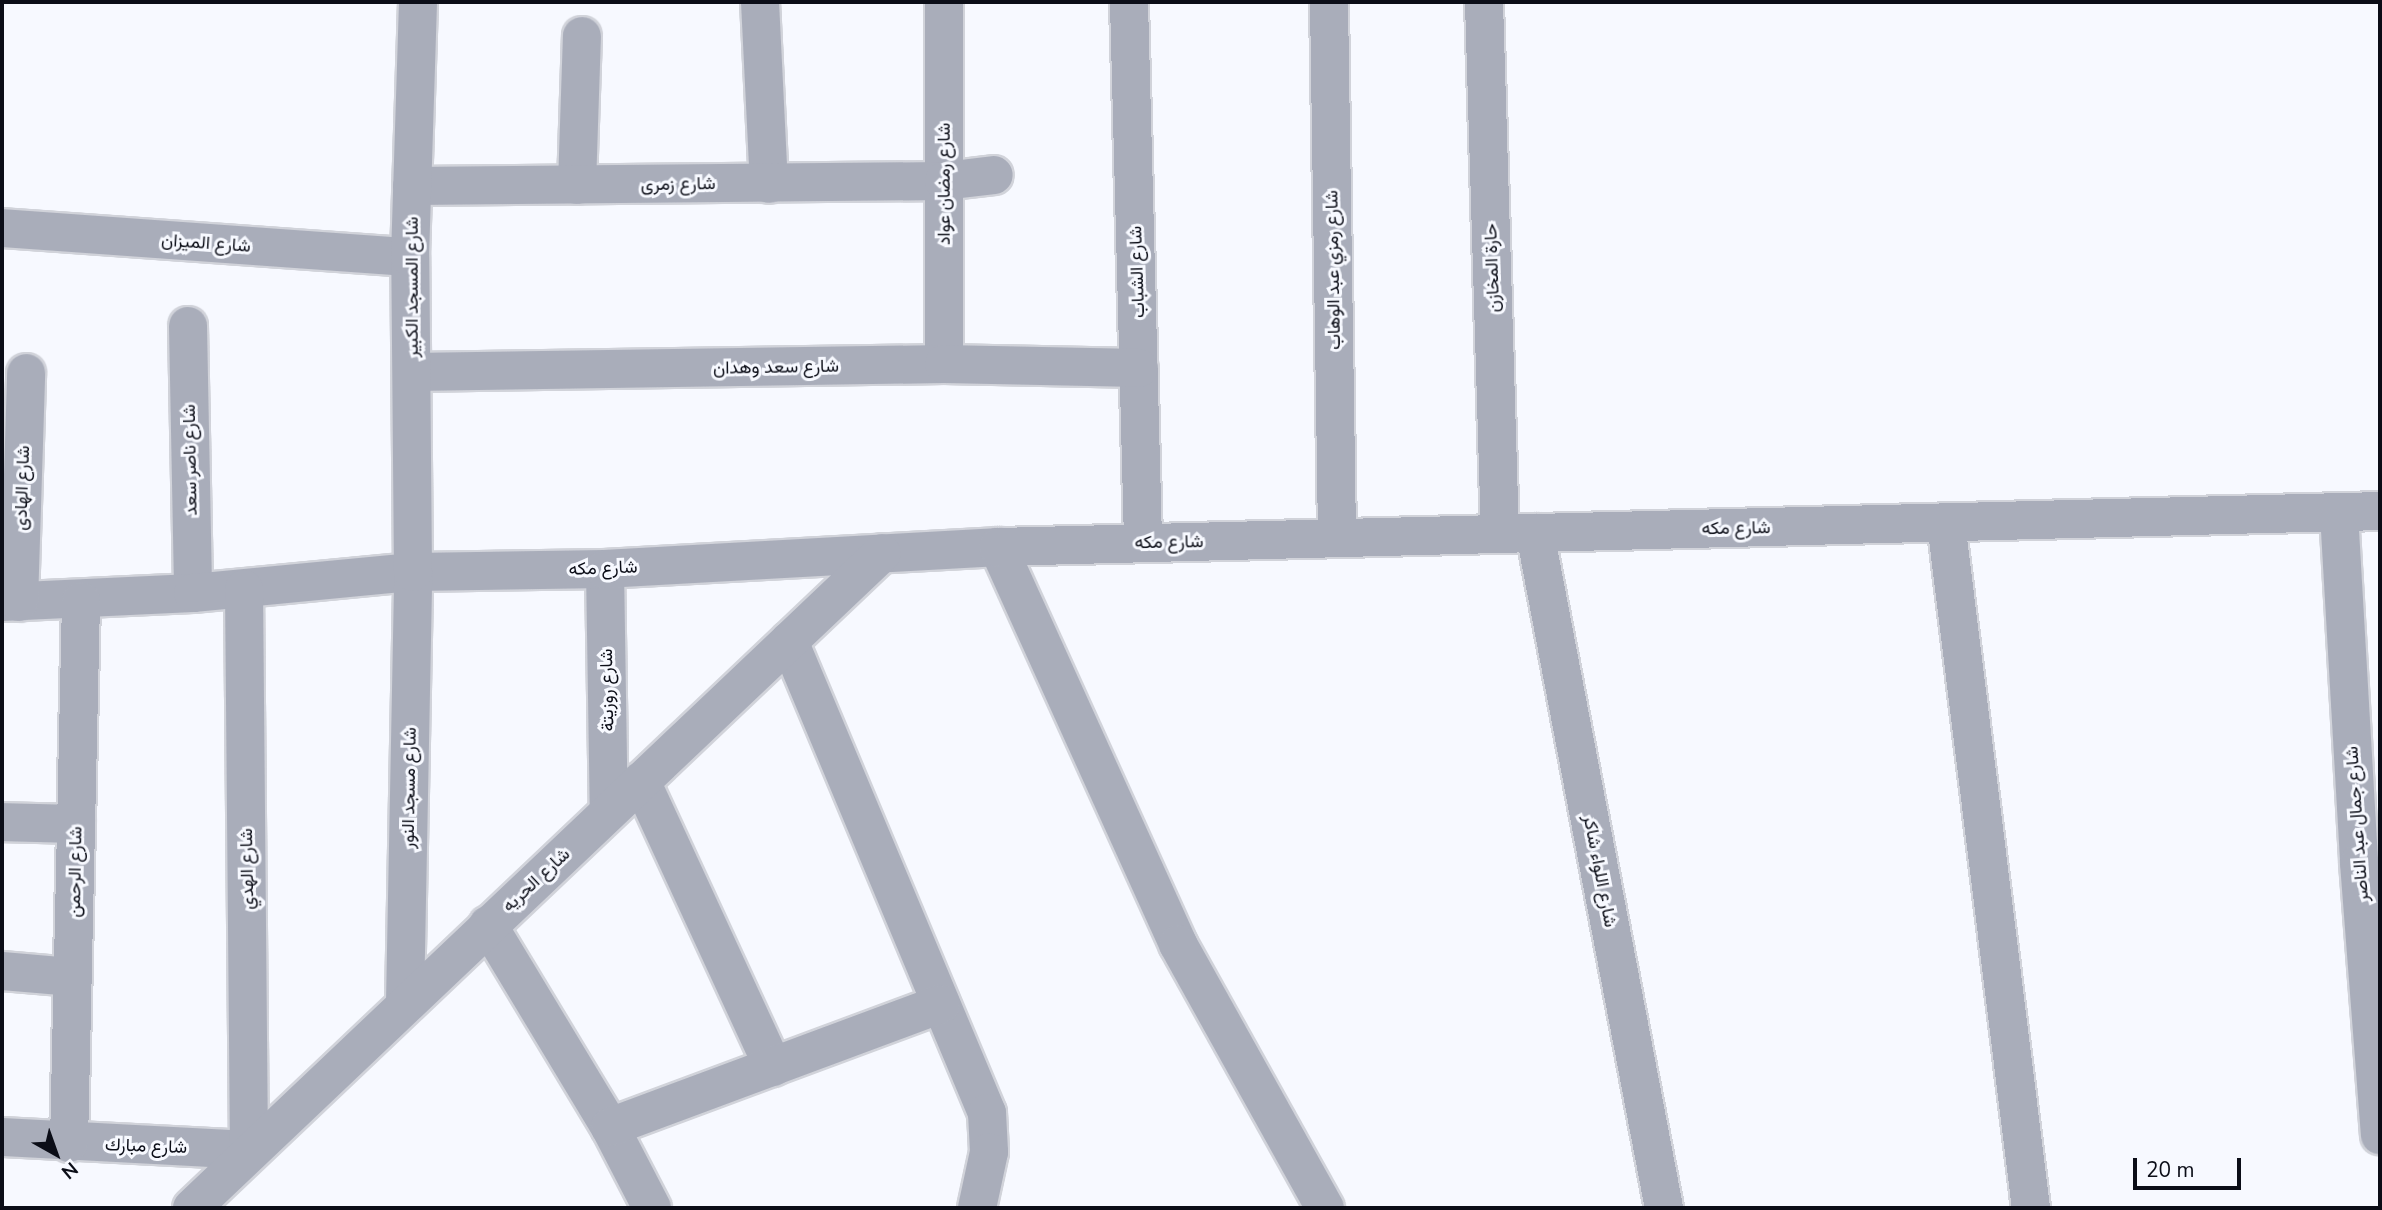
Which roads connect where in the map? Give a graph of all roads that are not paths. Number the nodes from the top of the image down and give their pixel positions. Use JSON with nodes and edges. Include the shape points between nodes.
{"nodes":[{"id":1,"x":418,"y":2,"type":"edge"},
{"id":2,"x":760,"y":2,"type":"edge"},
{"id":3,"x":1129,"y":2,"type":"edge"},
{"id":4,"x":1329,"y":2,"type":"edge"},
{"id":5,"x":1484,"y":2,"type":"edge"},
{"id":6,"x":944,"y":4,"type":"dead end"},
{"id":7,"x":582,"y":36,"type":"dead end"},
{"id":8,"x":994,"y":175,"type":"dead end"},
{"id":9,"x":944,"y":181,"type":"junction"},
{"id":10,"x":769,"y":184,"type":"junction"},
{"id":11,"x":577,"y":185,"type":"junction"},
{"id":12,"x":412,"y":186,"type":"junction"},
{"id":13,"x":2,"y":228,"type":"edge"},
{"id":14,"x":411,"y":257,"type":"junction"},
{"id":15,"x":188,"y":326,"type":"dead end"},
{"id":16,"x":944,"y":364,"type":"junction"},
{"id":17,"x":1139,"y":368,"type":"junction"},
{"id":18,"x":412,"y":372,"type":"junction"},
{"id":19,"x":26,"y":373,"type":"dead end"},
{"id":20,"x":13,"y":440,"type":"edge"},
{"id":21,"x":2380,"y":511,"type":"edge"},
{"id":22,"x":2339,"y":513,"type":"junction"},
{"id":23,"x":1947,"y":523,"type":"junction"},
{"id":24,"x":1517,"y":534,"type":"junction"},
{"id":25,"x":1337,"y":538,"type":"junction"},
{"id":26,"x":1143,"y":542,"type":"junction"},
{"id":27,"x":998,"y":547,"type":"junction"},
{"id":28,"x":882,"y":553,"type":"junction"},
{"id":29,"x":605,"y":569,"type":"junction"},
{"id":30,"x":413,"y":572,"type":"junction"},
{"id":31,"x":244,"y":589,"type":"junction"},
{"id":32,"x":193,"y":593,"type":"junction"},
{"id":33,"x":81,"y":601,"type":"junction"},
{"id":34,"x":10,"y":602,"type":"edge"},
{"id":35,"x":789,"y":641,"type":"junction"},
{"id":36,"x":641,"y":781,"type":"junction"},
{"id":37,"x":609,"y":811,"type":"junction"},
{"id":38,"x":2,"y":822,"type":"edge"},
{"id":39,"x":76,"y":824,"type":"junction"},
{"id":40,"x":2369,"y":863,"type":"edge"},
{"id":41,"x":488,"y":925,"type":"junction"},
{"id":42,"x":2,"y":971,"type":"edge"},
{"id":43,"x":72,"y":977,"type":"junction"},
{"id":44,"x":405,"y":1003,"type":"junction"},
{"id":45,"x":941,"y":1004,"type":"junction"},
{"id":46,"x":773,"y":1067,"type":"junction"},
{"id":47,"x":610,"y":1128,"type":"junction"},
{"id":48,"x":2380,"y":1135,"type":"edge"},
{"id":49,"x":2,"y":1136,"type":"edge"},
{"id":50,"x":69,"y":1143,"type":"junction"},
{"id":51,"x":250,"y":1150,"type":"junction"},
{"id":52,"x":192,"y":1208,"type":"edge"},
{"id":53,"x":652,"y":1208,"type":"edge"},
{"id":54,"x":977,"y":1208,"type":"edge"},
{"id":55,"x":1325,"y":1208,"type":"edge"},
{"id":56,"x":1664,"y":1208,"type":"edge"},
{"id":57,"x":2031,"y":1208,"type":"edge"}],
"edges":[{"from":1,"to":12,"type":"street","name":"شارع المسجد الكبير"},
{"from":2,"to":10,"type":"street"},
{"from":3,"to":17,"type":"street","name":"شارع الشباب"},
{"from":4,"to":25,"type":"street","name":"شارع رمزي عبد الوهاب"},
{"from":5,"to":24,"type":"street","name":"حارة المخازن"},
{"from":6,"to":9,"type":"street","name":"شارع رمضان عواد"},
{"from":7,"to":11,"type":"street"},
{"from":8,"to":9,"type":"street","name":"شارع زمرى"},
{"from":9,"to":10,"type":"street","name":"شارع زمرى"},
{"from":9,"to":16,"type":"street","name":"شارع رمضان عواد"},
{"from":10,"to":11,"type":"street","name":"شارع زمرى"},
{"from":11,"to":12,"type":"street","name":"شارع زمرى"},
{"from":12,"to":14,"type":"street","name":"شارع المسجد الكبير"},
{"from":13,"to":14,"type":"street","name":"شارع الميزان"},
{"from":14,"to":18,"type":"street","name":"شارع المسجد الكبير"},
{"from":15,"to":32,"type":"street","name":"شارع ناصر سعد"},
{"from":16,"to":17,"type":"street","name":"شارع سعد وهدان"},
{"from":16,"to":18,"type":"street","name":"شارع سعد وهدان"},
{"from":17,"to":26,"type":"street","name":"شارع الشباب"},
{"from":18,"to":30,"type":"street","name":"شارع المسجد الكبير"},
{"from":19,"to":20,"type":"street","name":"شارع الهادى"},
{"from":20,"to":34,"type":"street","name":"شارع الهادى"},
{"from":21,"to":22,"type":"street","name":"شارع مكه"},
{"from":22,"to":23,"type":"street","name":"شارع مكه"},
{"from":22,"to":40,"type":"street","name":"شارع جمال عبد الناصر"},
{"from":23,"to":24,"type":"street","name":"شارع مكه"},
{"from":23,"to":57,"type":"street"},
{"from":24,"to":25,"type":"street","name":"شارع مكه"},
{"from":24,"to":56,"type":"street","name":"شارع اللواء شاكر"},
{"from":25,"to":26,"type":"street","name":"شارع مكه"},
{"from":26,"to":27,"type":"street","name":"شارع مكه"},
{"from":27,"to":28,"type":"street","name":"شارع مكه"},
{"from":27,"to":55,"type":"street","via":[[1178,944]]},
{"from":28,"to":29,"type":"street","name":"شارع مكه"},
{"from":28,"to":35,"type":"street","name":"شارع الحريه"},
{"from":29,"to":30,"type":"street","name":"شارع مكه"},
{"from":29,"to":37,"type":"street","name":"شارع روزيتة"},
{"from":30,"to":31,"type":"street","name":"شارع مكه"},
{"from":30,"to":44,"type":"street","name":"شارع مسجد النور"},
{"from":31,"to":32,"type":"street","name":"شارع مكه"},
{"from":31,"to":51,"type":"street","name":"شارع الهدي"},
{"from":32,"to":33,"type":"street","name":"شارع مكه"},
{"from":33,"to":34,"type":"street","name":"شارع مكه"},
{"from":33,"to":39,"type":"street","name":"شارع الرحمن"},
{"from":35,"to":36,"type":"street","name":"شارع الحريه"},
{"from":35,"to":45,"type":"street"},
{"from":36,"to":37,"type":"street","name":"شارع الحريه"},
{"from":36,"to":46,"type":"street"},
{"from":37,"to":41,"type":"street","name":"شارع الحريه"},
{"from":38,"to":39,"type":"street"},
{"from":39,"to":43,"type":"street","name":"شارع الرحمن"},
{"from":40,"to":48,"type":"street","name":"شارع جمال عبد الناصر"},
{"from":41,"to":44,"type":"street","name":"شارع الحريه"},
{"from":41,"to":47,"type":"street"},
{"from":42,"to":43,"type":"street"},
{"from":43,"to":50,"type":"street","name":"شارع الرحمن"},
{"from":44,"to":51,"type":"street","name":"شارع الحريه"},
{"from":45,"to":46,"type":"street"},
{"from":45,"to":54,"type":"street","via":[[987,1113],[989,1152]]},
{"from":46,"to":47,"type":"street"},
{"from":47,"to":53,"type":"street"},
{"from":49,"to":50,"type":"street","name":"شارع مبارك"},
{"from":50,"to":51,"type":"street","name":"شارع مبارك"},
{"from":51,"to":52,"type":"street","name":"شارع الحريه"}]}
